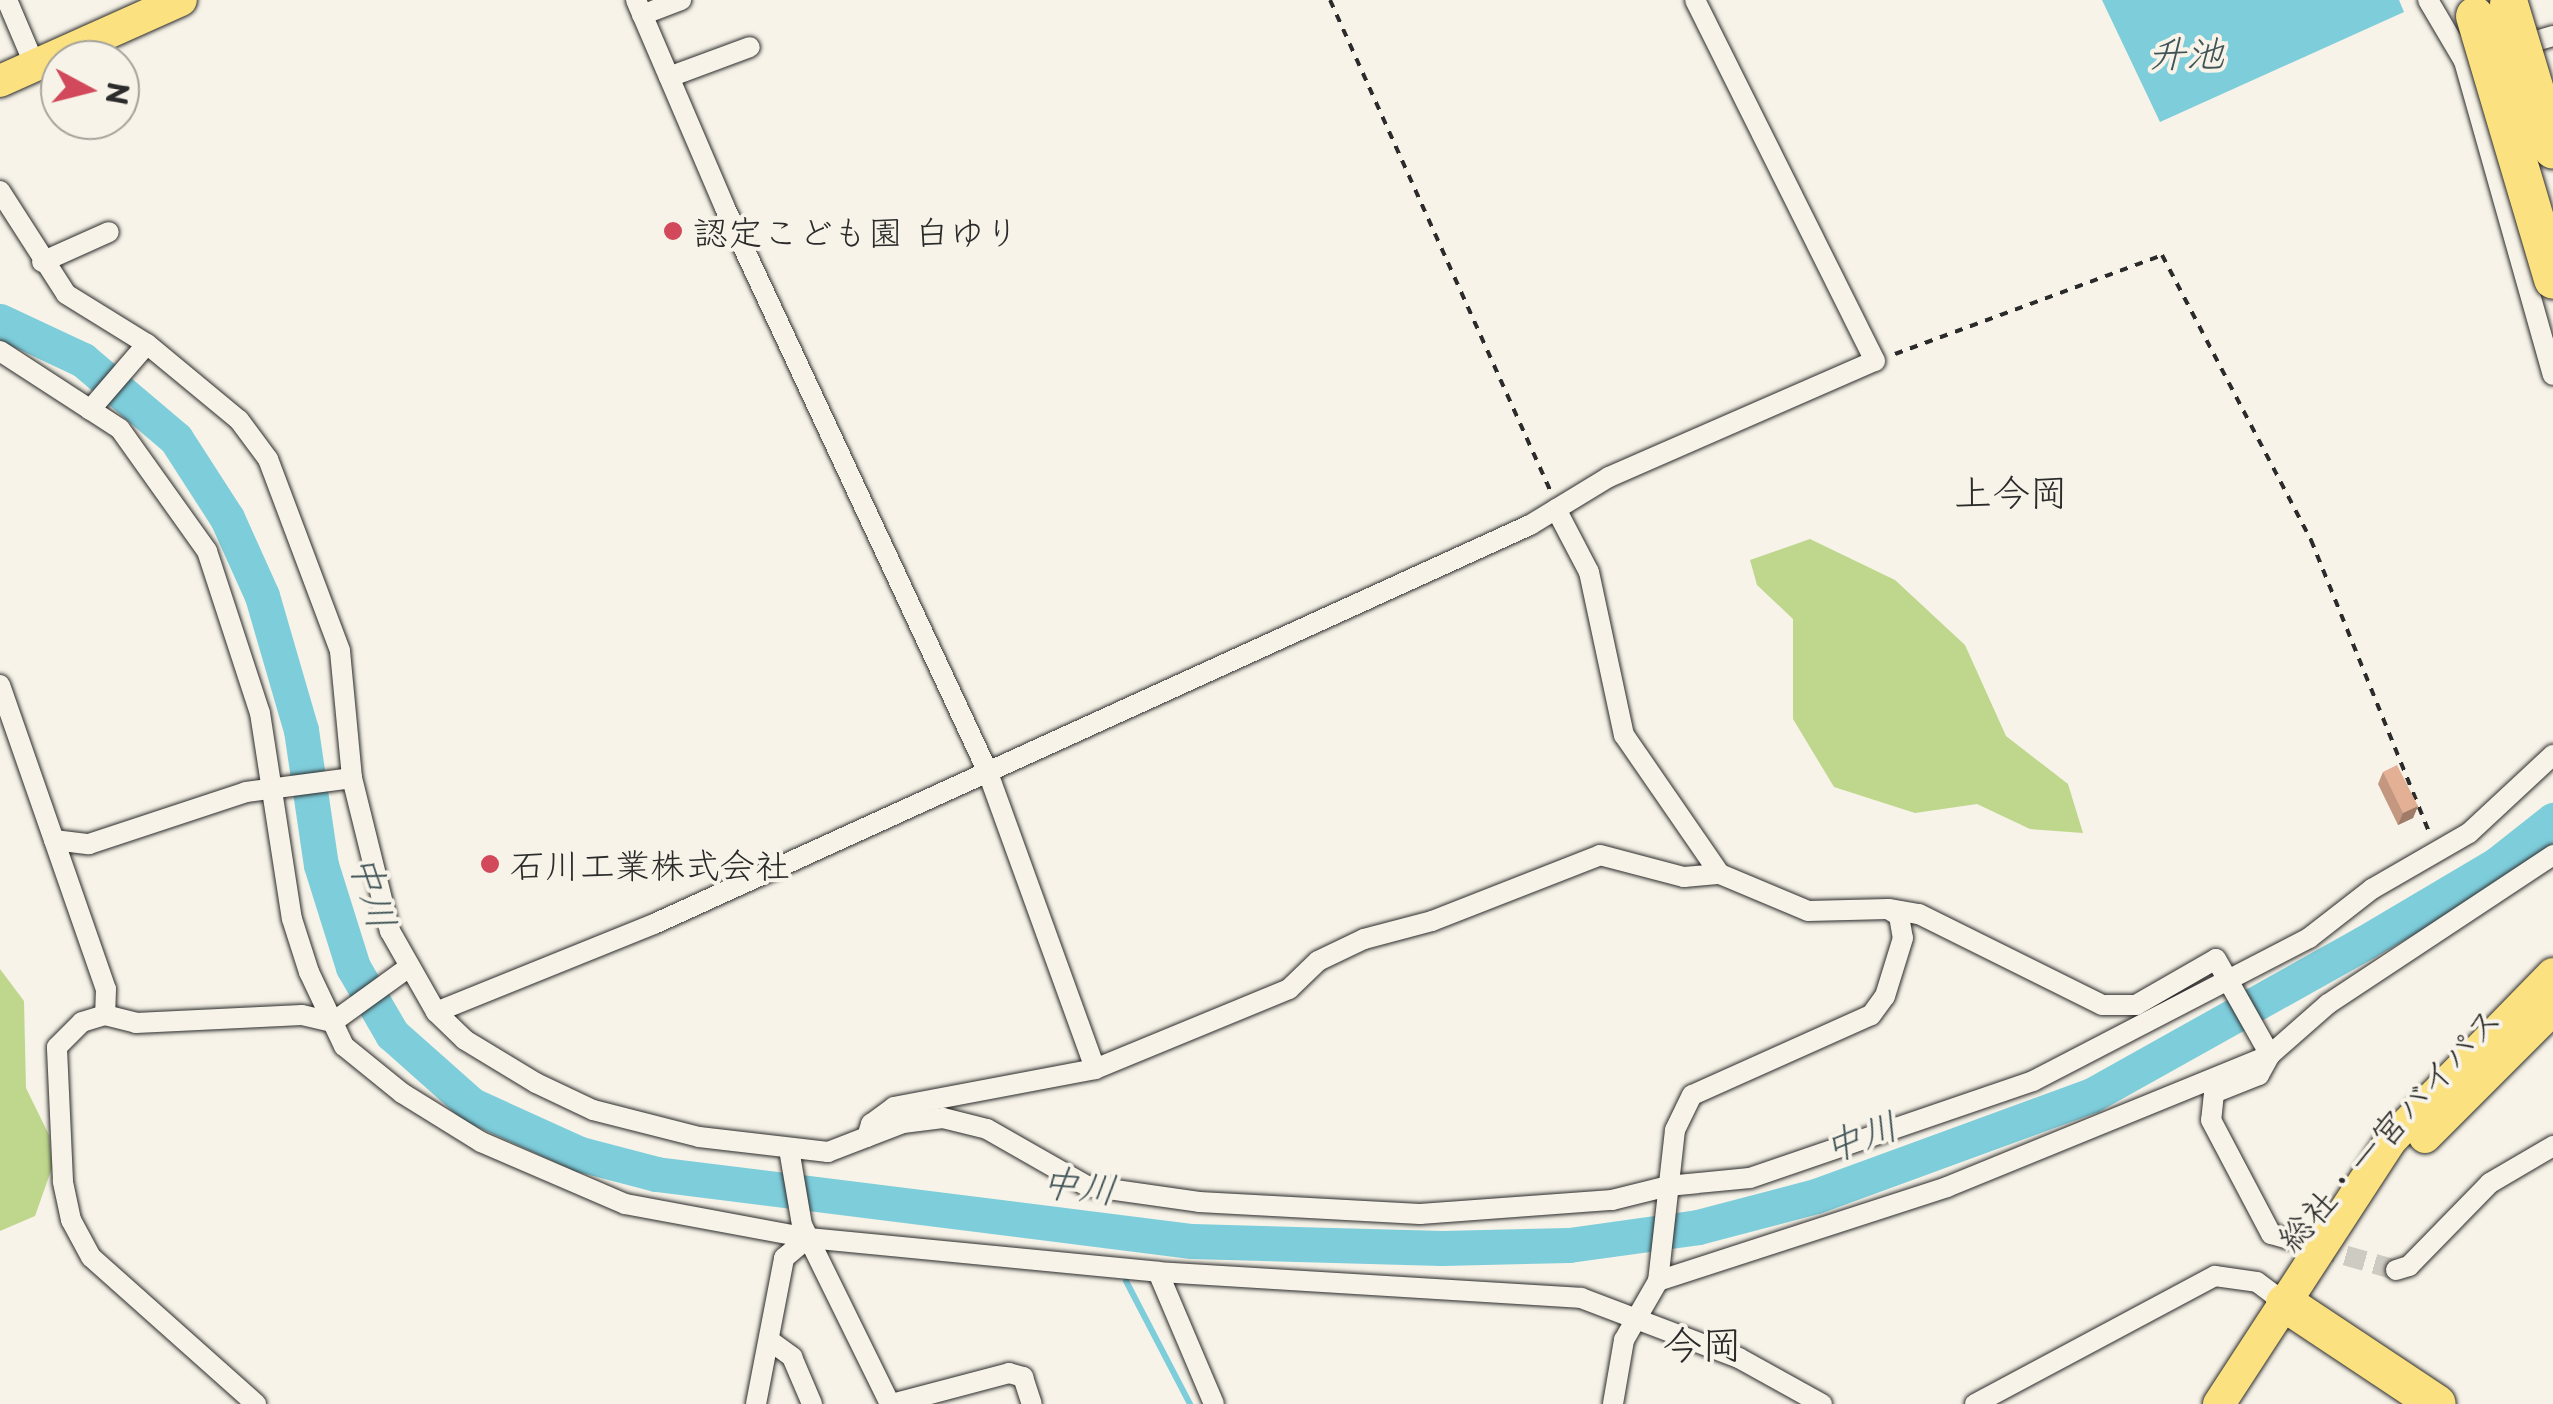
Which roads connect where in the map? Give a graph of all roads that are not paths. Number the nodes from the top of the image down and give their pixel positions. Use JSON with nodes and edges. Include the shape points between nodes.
{"nodes":[{"id":1,"x":7,"y":0,"type":"edge"},
{"id":2,"x":181,"y":0,"type":"edge"},
{"id":3,"x":681,"y":0,"type":"edge"},
{"id":4,"x":1694,"y":0,"type":"edge"},
{"id":5,"x":2428,"y":0,"type":"edge"},
{"id":6,"x":2490,"y":5,"type":"edge"},
{"id":7,"x":639,"y":8,"type":"edge"},
{"id":8,"x":2553,"y":36,"type":"edge"},
{"id":9,"x":750,"y":47,"type":"dead end"},
{"id":10,"x":2464,"y":60,"type":"junction"},
{"id":11,"x":35,"y":66,"type":"junction"},
{"id":12,"x":669,"y":77,"type":"junction"},
{"id":13,"x":0,"y":82,"type":"edge"},
{"id":14,"x":2553,"y":150,"type":"edge"},
{"id":15,"x":0,"y":191,"type":"edge"},
{"id":16,"x":109,"y":232,"type":"dead end"},
{"id":17,"x":42,"y":262,"type":"junction"},
{"id":18,"x":2553,"y":280,"type":"edge"},
{"id":19,"x":147,"y":344,"type":"junction"},
{"id":20,"x":0,"y":351,"type":"edge"},
{"id":21,"x":2553,"y":375,"type":"edge"},
{"id":22,"x":90,"y":410,"type":"junction"},
{"id":23,"x":1556,"y":509,"type":"junction"},
{"id":24,"x":0,"y":685,"type":"edge"},
{"id":25,"x":2553,"y":755,"type":"edge"},
{"id":26,"x":987,"y":770,"type":"junction"},
{"id":27,"x":352,"y":778,"type":"junction"},
{"id":28,"x":273,"y":792,"type":"junction"},
{"id":29,"x":54,"y":840,"type":"junction"},
{"id":30,"x":2553,"y":856,"type":"edge"},
{"id":31,"x":1720,"y":874,"type":"junction"},
{"id":32,"x":1888,"y":909,"type":"junction"},
{"id":33,"x":408,"y":968,"type":"junction"},
{"id":34,"x":2553,"y":974,"type":"edge"},
{"id":35,"x":2229,"y":980,"type":"junction"},
{"id":36,"x":2553,"y":1010,"type":"edge"},
{"id":37,"x":436,"y":1012,"type":"junction"},
{"id":38,"x":105,"y":1014,"type":"junction"},
{"id":39,"x":333,"y":1022,"type":"junction"},
{"id":40,"x":2268,"y":1050,"type":"junction"},
{"id":41,"x":1095,"y":1069,"type":"junction"},
{"id":42,"x":866,"y":1137,"type":"junction"},
{"id":43,"x":2553,"y":1146,"type":"edge"},
{"id":44,"x":790,"y":1156,"type":"junction"},
{"id":45,"x":1668,"y":1186,"type":"junction"},
{"id":46,"x":805,"y":1232,"type":"junction"},
{"id":47,"x":2288,"y":1239,"type":"tunnel mouth"},
{"id":48,"x":2396,"y":1270,"type":"dead end"},
{"id":49,"x":1158,"y":1272,"type":"junction"},
{"id":50,"x":1658,"y":1277,"type":"junction"},
{"id":51,"x":2285,"y":1303,"type":"junction"},
{"id":52,"x":1632,"y":1322,"type":"junction"},
{"id":53,"x":769,"y":1340,"type":"junction"},
{"id":54,"x":256,"y":1404,"type":"edge"},
{"id":55,"x":756,"y":1404,"type":"edge"},
{"id":56,"x":812,"y":1404,"type":"edge"},
{"id":57,"x":891,"y":1404,"type":"edge"},
{"id":58,"x":1032,"y":1404,"type":"edge"},
{"id":59,"x":1214,"y":1404,"type":"edge"},
{"id":60,"x":1613,"y":1404,"type":"edge"},
{"id":61,"x":1822,"y":1404,"type":"edge"},
{"id":62,"x":1975,"y":1404,"type":"edge"},
{"id":63,"x":2218,"y":1404,"type":"edge"},
{"id":64,"x":2394,"y":1404,"type":"edge"},
{"id":65,"x":2437,"y":1404,"type":"edge"}],
"edges":[{"from":1,"to":11,"type":"street"},
{"from":2,"to":11,"type":"main road"},
{"from":3,"to":7,"type":"street"},
{"from":4,"to":23,"type":"street","via":[[1874,362],[1608,477]]},
{"from":5,"to":10,"type":"street"},
{"from":6,"to":14,"type":"highway","bridge":true},
{"from":6,"to":18,"type":"highway","bridge":true},
{"from":7,"to":12,"type":"street"},
{"from":8,"to":10,"type":"street"},
{"from":9,"to":12,"type":"street"},
{"from":10,"to":21,"type":"street"},
{"from":11,"to":13,"type":"main road"},
{"from":12,"to":26,"type":"street"},
{"from":15,"to":17,"type":"street"},
{"from":16,"to":17,"type":"street"},
{"from":17,"to":19,"type":"street","via":[[66,294]]},
{"from":19,"to":22,"type":"street"},
{"from":19,"to":27,"type":"street","via":[[239,420],[268,459],[340,652]]},
{"from":20,"to":22,"type":"street"},
{"from":22,"to":28,"type":"street","via":[[120,429],[206,550],[260,713]]},
{"from":23,"to":26,"type":"street"},
{"from":23,"to":31,"type":"street","via":[[1589,572],[1624,735]]},
{"from":24,"to":29,"type":"street"},
{"from":25,"to":35,"type":"street","via":[[2468,834],[2372,889],[2331,925]]},
{"from":26,"to":37,"type":"street","via":[[654,924]]},
{"from":26,"to":41,"type":"street"},
{"from":27,"to":28,"type":"street"},
{"from":27,"to":33,"type":"street","via":[[390,931]]},
{"from":28,"to":29,"type":"street","via":[[246,792],[89,844]]},
{"from":28,"to":39,"type":"street","via":[[292,918]]},
{"from":29,"to":38,"type":"street","via":[[106,988]]},
{"from":30,"to":40,"type":"street"},
{"from":31,"to":32,"type":"street","via":[[1808,910]]},
{"from":31,"to":41,"type":"street","via":[[1684,877],[1600,855],[1432,921],[1364,939],[1318,961],[1290,989]]},
{"from":32,"to":35,"type":"street","via":[[1919,914],[2102,1005],[2136,1005],[2216,958]]},
{"from":32,"to":45,"type":"street","via":[[1900,916],[1903,938],[1885,996],[1871,1015],[1692,1096],[1674,1130]]},
{"from":33,"to":37,"type":"street"},
{"from":33,"to":39,"type":"street"},
{"from":34,"to":51,"type":"main road","name":"総社・一宮バイパス","via":[[2391,1140]]},
{"from":35,"to":40,"type":"street"},
{"from":35,"to":45,"type":"street","via":[[2033,1080],[1750,1178]]},
{"from":36,"to":51,"type":"main road","name":"総社・一宮バイパス","via":[[2409,1153]]},
{"from":37,"to":44,"type":"street","via":[[466,1040],[593,1110]]},
{"from":38,"to":39,"type":"street","via":[[136,1022],[302,1015]]},
{"from":38,"to":54,"type":"street","via":[[82,1022],[58,1047],[60,1147],[71,1220],[91,1258]]},
{"from":39,"to":46,"type":"street","via":[[344,1046],[402,1093],[555,1179],[625,1204]]},
{"from":40,"to":47,"type":"street","via":[[2260,1075],[2214,1093],[2209,1110],[2270,1234]]},
{"from":40,"to":50,"type":"street","via":[[1947,1187]]},
{"from":41,"to":42,"type":"street","via":[[894,1107],[871,1124]]},
{"from":42,"to":44,"type":"street","via":[[828,1152]]},
{"from":42,"to":45,"type":"street","via":[[943,1118],[987,1129],[1087,1186],[1199,1202],[1420,1214],[1612,1200]]},
{"from":43,"to":48,"type":"street","via":[[2490,1183],[2409,1266]]},
{"from":44,"to":46,"type":"street"},
{"from":45,"to":50,"type":"street"},
{"from":46,"to":49,"type":"street"},
{"from":46,"to":53,"type":"street","via":[[784,1258]]},
{"from":46,"to":57,"type":"street"},
{"from":49,"to":52,"type":"street","via":[[1581,1298]]},
{"from":49,"to":59,"type":"street"},
{"from":50,"to":52,"type":"street"},
{"from":51,"to":62,"type":"street","via":[[2257,1282],[2215,1276]]},
{"from":51,"to":63,"type":"main road","name":"総社・一宮バイパス"},
{"from":51,"to":64,"type":"highway"},
{"from":51,"to":65,"type":"highway"},
{"from":52,"to":60,"type":"street"},
{"from":52,"to":61,"type":"street","via":[[1739,1358]]},
{"from":53,"to":55,"type":"street"},
{"from":53,"to":56,"type":"street","via":[[792,1358]]},
{"from":57,"to":58,"type":"street","via":[[1009,1373],[1023,1377]]}]}
